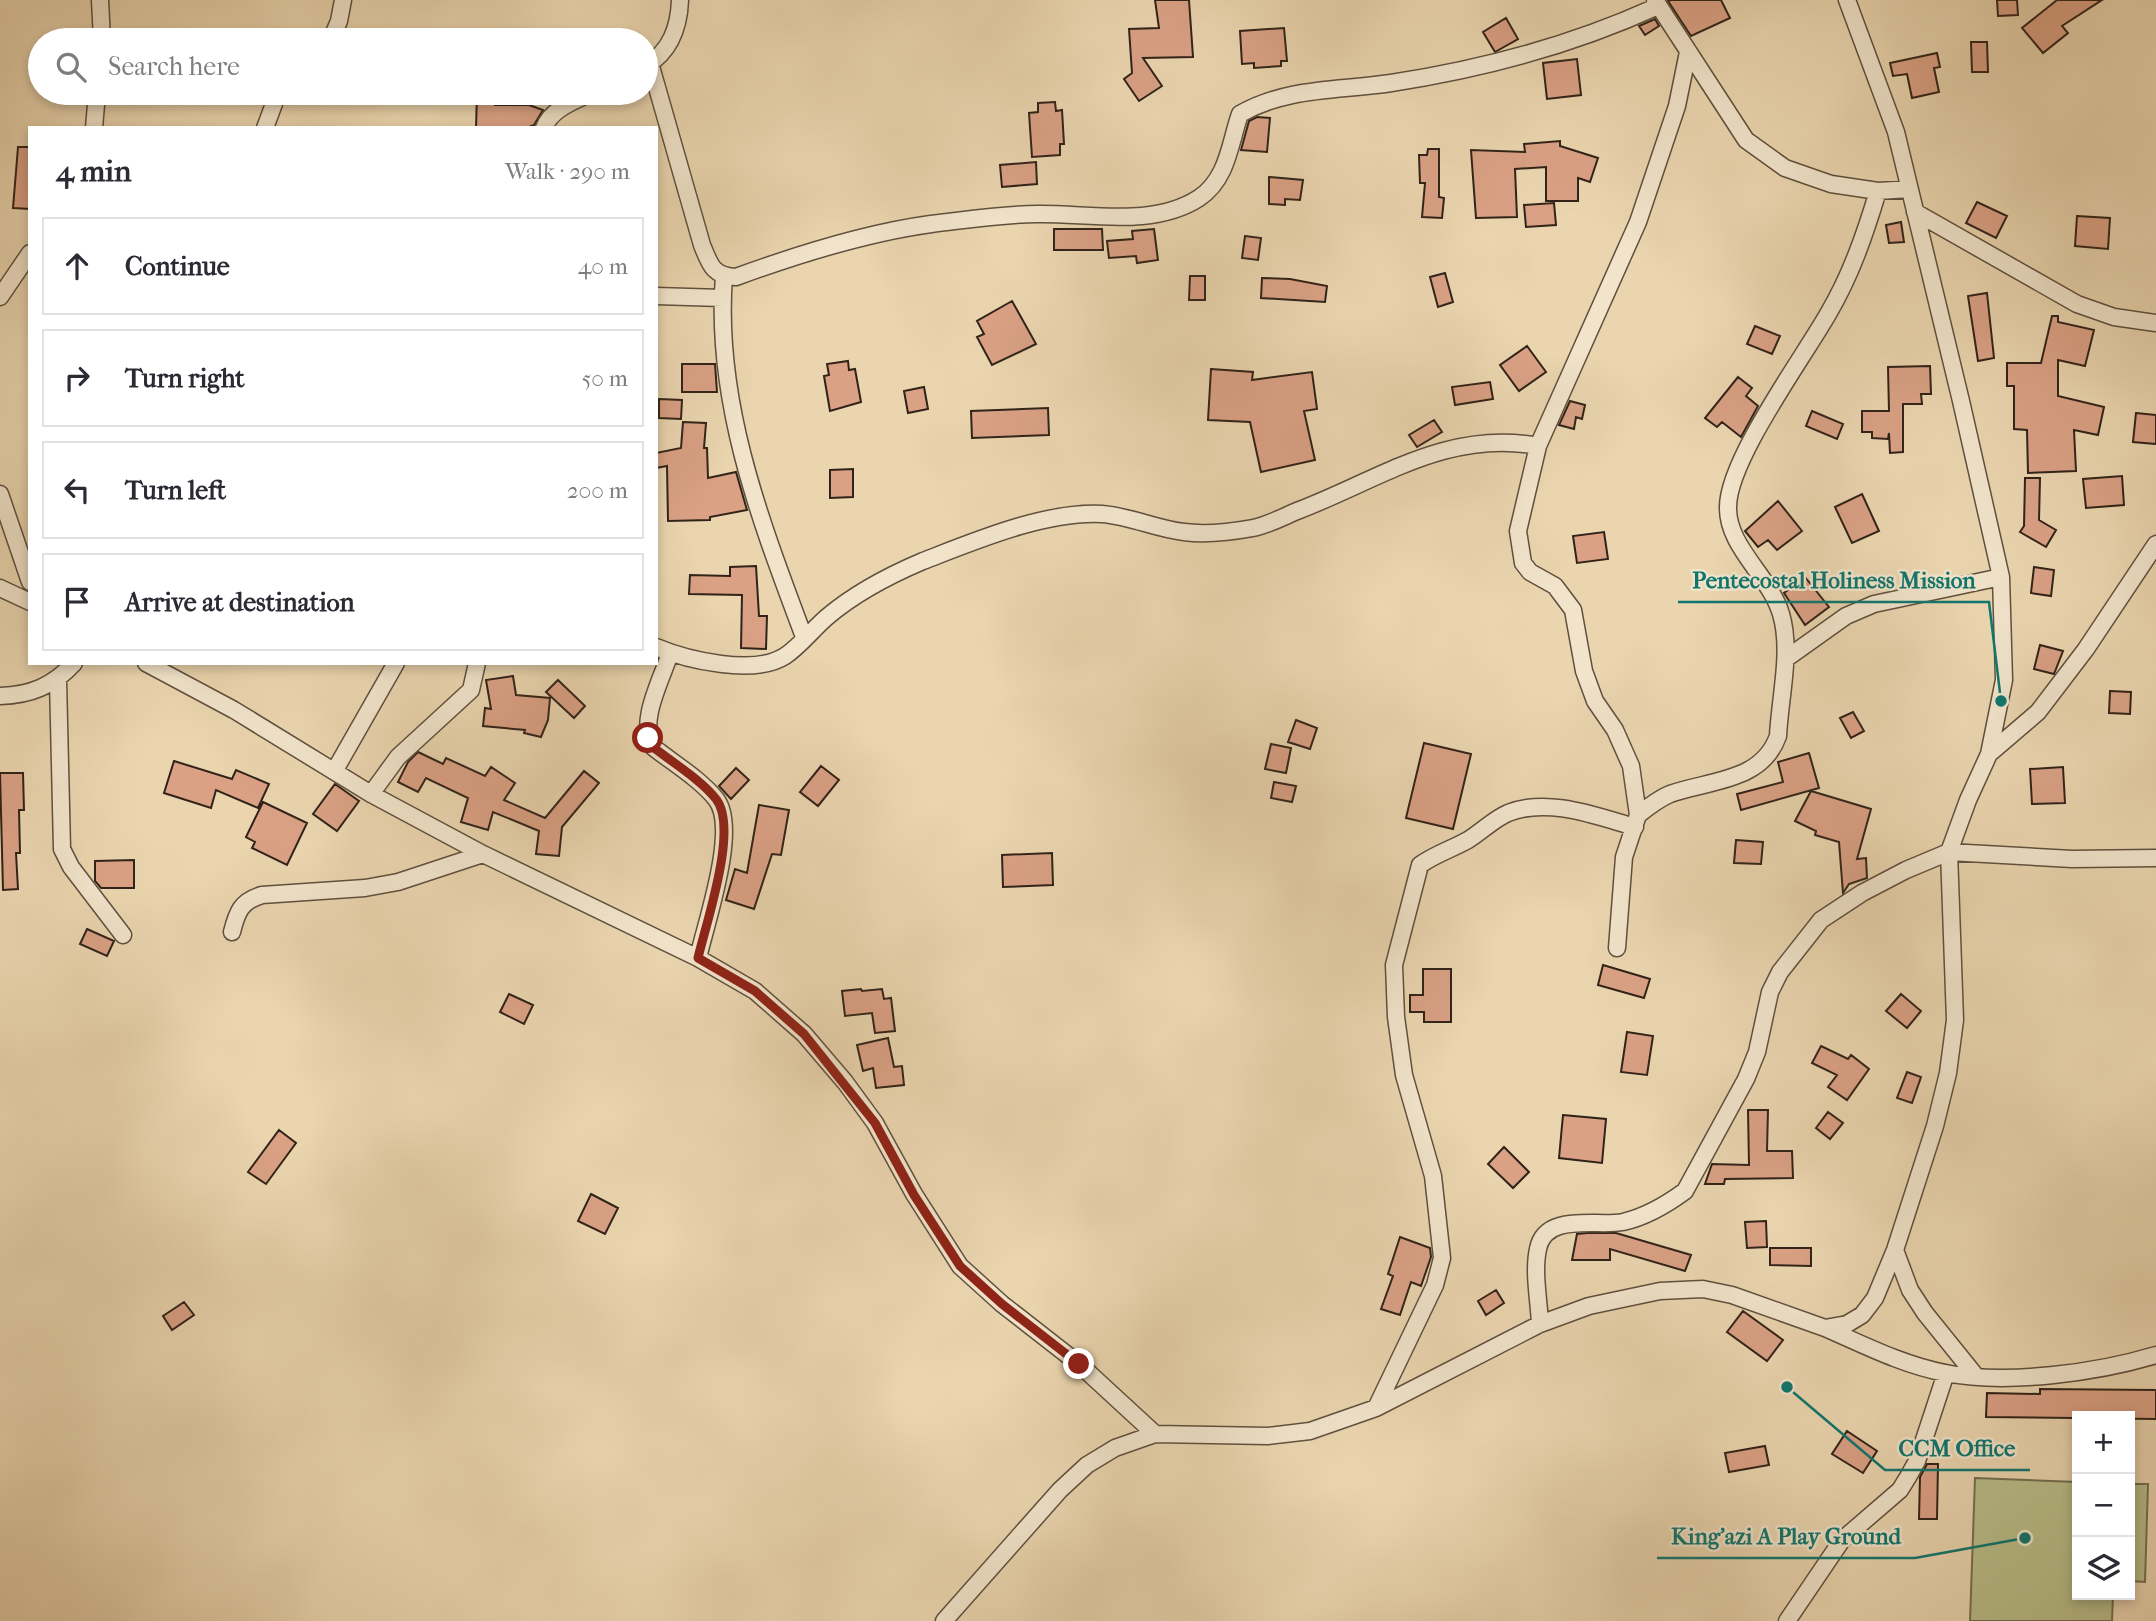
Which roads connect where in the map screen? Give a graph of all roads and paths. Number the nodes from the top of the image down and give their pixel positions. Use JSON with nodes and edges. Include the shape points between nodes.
{"nodes":[{"id":1,"x":100,"y":0,"type":"edge"},
{"id":2,"x":343,"y":0,"type":"edge"},
{"id":3,"x":680,"y":0,"type":"edge"},
{"id":4,"x":1847,"y":0,"type":"edge"},
{"id":5,"x":1656,"y":3,"type":"edge"},
{"id":6,"x":101,"y":28,"type":"edge"},
{"id":7,"x":336,"y":28,"type":"edge"},
{"id":8,"x":1688,"y":52,"type":"junction"},
{"id":9,"x":658,"y":54,"type":"edge"},
{"id":10,"x":658,"y":98,"type":"edge"},
{"id":11,"x":96,"y":105,"type":"edge"},
{"id":12,"x":274,"y":105,"type":"edge"},
{"id":13,"x":565,"y":105,"type":"edge"},
{"id":14,"x":94,"y":126,"type":"edge"},
{"id":15,"x":266,"y":126,"type":"edge"},
{"id":16,"x":545,"y":126,"type":"edge"},
{"id":17,"x":1910,"y":189,"type":"junction"},
{"id":18,"x":1878,"y":191,"type":"junction"},
{"id":19,"x":1915,"y":212,"type":"junction"},
{"id":20,"x":28,"y":256,"type":"edge"},
{"id":21,"x":724,"y":276,"type":"junction"},
{"id":22,"x":658,"y":296,"type":"edge"},
{"id":23,"x":0,"y":297,"type":"edge"},
{"id":24,"x":722,"y":298,"type":"junction"},
{"id":25,"x":2156,"y":323,"type":"edge"},
{"id":26,"x":1538,"y":446,"type":"junction"},
{"id":27,"x":0,"y":494,"type":"edge"},
{"id":28,"x":2156,"y":544,"type":"edge"},
{"id":29,"x":28,"y":576,"type":"edge"},
{"id":30,"x":2001,"y":577,"type":"junction"},
{"id":31,"x":0,"y":588,"type":"edge"},
{"id":32,"x":28,"y":601,"type":"edge"},
{"id":33,"x":804,"y":638,"type":"junction"},
{"id":34,"x":663,"y":650,"type":"edge"},
{"id":35,"x":1787,"y":659,"type":"junction"},
{"id":36,"x":72,"y":665,"type":"edge"},
{"id":37,"x":150,"y":665,"type":"edge"},
{"id":38,"x":395,"y":665,"type":"edge"},
{"id":39,"x":477,"y":665,"type":"edge"},
{"id":40,"x":58,"y":680,"type":"junction"},
{"id":41,"x":0,"y":696,"type":"edge"},
{"id":42,"x":1989,"y":754,"type":"junction"},
{"id":43,"x":335,"y":770,"type":"junction"},
{"id":44,"x":371,"y":794,"type":"junction"},
{"id":45,"x":1636,"y":821,"type":"junction"},
{"id":46,"x":1950,"y":852,"type":"junction"},
{"id":47,"x":483,"y":854,"type":"junction"},
{"id":48,"x":2156,"y":858,"type":"edge"},
{"id":49,"x":232,"y":932,"type":"dead end"},
{"id":50,"x":123,"y":935,"type":"dead end"},
{"id":51,"x":1617,"y":948,"type":"dead end"},
{"id":52,"x":698,"y":958,"type":"junction"},
{"id":53,"x":1895,"y":1250,"type":"junction"},
{"id":54,"x":1540,"y":1324,"type":"junction"},
{"id":55,"x":1825,"y":1328,"type":"junction"},
{"id":56,"x":2156,"y":1355,"type":"edge"},
{"id":57,"x":1946,"y":1373,"type":"junction"},
{"id":58,"x":1975,"y":1375,"type":"junction"},
{"id":59,"x":1376,"y":1408,"type":"junction"},
{"id":60,"x":1155,"y":1434,"type":"junction"},
{"id":61,"x":944,"y":1621,"type":"edge"},
{"id":62,"x":1787,"y":1621,"type":"edge"}],
"edges":[{"from":1,"to":6,"type":"street"},
{"from":2,"to":7,"type":"street"},
{"from":3,"to":9,"type":"street","via":[[674,38]]},
{"from":4,"to":17,"type":"street","via":[[1896,132]]},
{"from":5,"to":8,"type":"street"},
{"from":5,"to":21,"type":"street","via":[[1608,29],[1546,50],[1391,83],[1289,94],[1259,103],[1240,114],[1223,170],[1202,197],[1180,208],[1142,215],[1036,214],[929,225],[835,245],[736,277]]},
{"from":8,"to":18,"type":"street","via":[[1746,140],[1785,168],[1831,184]]},
{"from":8,"to":26,"type":"street","via":[[1677,106],[1639,222]]},
{"from":10,"to":21,"type":"street","via":[[702,245],[712,270]]},
{"from":11,"to":14,"type":"street"},
{"from":12,"to":15,"type":"street"},
{"from":13,"to":16,"type":"street"},
{"from":17,"to":18,"type":"street"},
{"from":17,"to":19,"type":"street"},
{"from":18,"to":35,"type":"street","via":[[1859,253],[1730,490],[1730,524],[1769,584],[1787,637]]},
{"from":19,"to":25,"type":"street","via":[[2077,304],[2114,317]]},
{"from":19,"to":30,"type":"street"},
{"from":20,"to":23,"type":"street"},
{"from":21,"to":24,"type":"street"},
{"from":22,"to":24,"type":"street"},
{"from":24,"to":33,"type":"street","via":[[738,441]]},
{"from":26,"to":33,"type":"street","via":[[1493,440],[1417,457],[1255,528],[1184,532],[1101,514],[1060,517],[920,563],[857,595]]},
{"from":26,"to":45,"type":"street","via":[[1523,500],[1519,549],[1530,572],[1555,586],[1573,610],[1584,671],[1595,701],[1631,766]]},
{"from":27,"to":29,"type":"street"},
{"from":28,"to":42,"type":"street","via":[[2038,712]]},
{"from":30,"to":35,"type":"street","via":[[1874,604],[1846,616]]},
{"from":30,"to":42,"type":"street","via":[[2004,680]]},
{"from":31,"to":32,"type":"street"},
{"from":33,"to":34,"type":"street","via":[[785,657],[766,664],[731,664]]},
{"from":34,"to":52,"type":"street","via":[[648,738],[715,798],[724,812],[716,884]]},
{"from":35,"to":45,"type":"street","via":[[1773,751],[1734,778],[1668,795]]},
{"from":36,"to":40,"type":"street"},
{"from":37,"to":43,"type":"street"},
{"from":38,"to":43,"type":"street"},
{"from":39,"to":44,"type":"street","via":[[471,690],[398,757]]},
{"from":40,"to":41,"type":"street","via":[[38,691]]},
{"from":40,"to":50,"type":"street","via":[[62,849]]},
{"from":42,"to":46,"type":"street"},
{"from":43,"to":44,"type":"street"},
{"from":44,"to":47,"type":"street"},
{"from":45,"to":51,"type":"street","via":[[1623,866]]},
{"from":45,"to":59,"type":"street","via":[[1528,807],[1506,814],[1420,864],[1394,965],[1396,1017],[1404,1075],[1433,1176],[1442,1258],[1435,1285]]},
{"from":46,"to":48,"type":"street"},
{"from":46,"to":53,"type":"street","via":[[1955,1020],[1948,1073]]},
{"from":46,"to":54,"type":"street","via":[[1862,892],[1821,920],[1800,944],[1770,992],[1746,1079],[1685,1191],[1638,1217],[1557,1226],[1545,1235],[1538,1246]]},
{"from":47,"to":49,"type":"street","via":[[398,882],[247,899]]},
{"from":47,"to":52,"type":"street"},
{"from":52,"to":60,"type":"street","via":[[755,991],[804,1034],[845,1082],[875,1123],[960,1266]]},
{"from":53,"to":55,"type":"street","via":[[1875,1298],[1862,1315],[1847,1324]]},
{"from":53,"to":58,"type":"street","via":[[1910,1290]]},
{"from":54,"to":55,"type":"street","via":[[1589,1306],[1660,1291],[1703,1289]]},
{"from":54,"to":59,"type":"street"},
{"from":55,"to":57,"type":"street","via":[[1878,1352]]},
{"from":56,"to":58,"type":"street","via":[[2037,1378]]},
{"from":57,"to":58,"type":"street"},
{"from":57,"to":62,"type":"street","via":[[1908,1477],[1842,1540]]},
{"from":59,"to":60,"type":"street","via":[[1310,1431],[1268,1436]]},
{"from":60,"to":61,"type":"street","via":[[1115,1448],[1087,1465]]}]}
